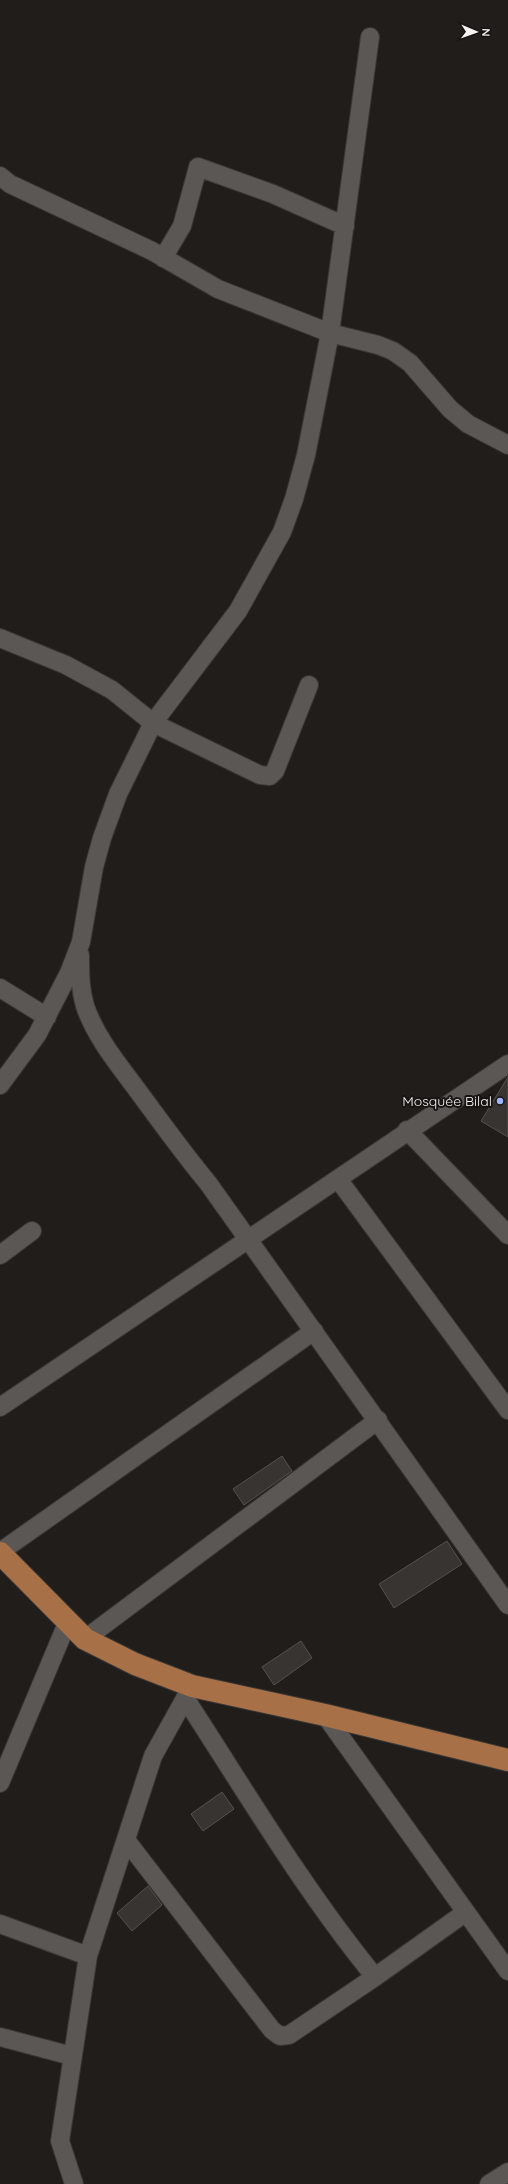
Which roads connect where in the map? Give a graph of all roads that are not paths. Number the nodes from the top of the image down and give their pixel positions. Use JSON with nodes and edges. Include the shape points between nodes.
{"nodes":[{"id":1,"x":370,"y":36,"type":"dead end"},
{"id":2,"x":0,"y":176,"type":"edge"},
{"id":3,"x":345,"y":226,"type":"junction"},
{"id":4,"x":163,"y":258,"type":"junction"},
{"id":5,"x":330,"y":333,"type":"junction"},
{"id":6,"x":508,"y":445,"type":"edge"},
{"id":7,"x":0,"y":638,"type":"edge"},
{"id":8,"x":309,"y":685,"type":"dead end"},
{"id":9,"x":153,"y":723,"type":"junction"},
{"id":10,"x":81,"y":942,"type":"junction"},
{"id":11,"x":0,"y":988,"type":"edge"},
{"id":12,"x":47,"y":1017,"type":"junction"},
{"id":13,"x":508,"y":1064,"type":"edge"},
{"id":14,"x":0,"y":1085,"type":"edge"},
{"id":15,"x":407,"y":1130,"type":"junction"},
{"id":16,"x":338,"y":1180,"type":"junction"},
{"id":17,"x":32,"y":1231,"type":"dead end"},
{"id":18,"x":508,"y":1235,"type":"edge"},
{"id":19,"x":247,"y":1239,"type":"junction"},
{"id":20,"x":0,"y":1255,"type":"edge"},
{"id":21,"x":314,"y":1331,"type":"junction"},
{"id":22,"x":0,"y":1408,"type":"edge"},
{"id":23,"x":508,"y":1410,"type":"edge"},
{"id":24,"x":378,"y":1420,"type":"junction"},
{"id":25,"x":0,"y":1553,"type":"edge"},
{"id":26,"x":508,"y":1605,"type":"edge"},
{"id":27,"x":68,"y":1621,"type":"junction"},
{"id":28,"x":85,"y":1639,"type":"junction"},
{"id":29,"x":189,"y":1692,"type":"junction"},
{"id":30,"x":325,"y":1715,"type":"junction"},
{"id":31,"x":508,"y":1760,"type":"edge"},
{"id":32,"x":0,"y":1784,"type":"edge"},
{"id":33,"x":126,"y":1840,"type":"junction"},
{"id":34,"x":466,"y":1912,"type":"junction"},
{"id":35,"x":0,"y":1924,"type":"edge"},
{"id":36,"x":88,"y":1956,"type":"junction"},
{"id":37,"x":508,"y":1971,"type":"edge"},
{"id":38,"x":375,"y":1977,"type":"junction"},
{"id":39,"x":0,"y":2037,"type":"edge"},
{"id":40,"x":72,"y":2056,"type":"junction"},
{"id":41,"x":508,"y":2172,"type":"edge"},
{"id":42,"x":74,"y":2184,"type":"edge"},
{"id":43,"x":489,"y":2184,"type":"edge"}],
"edges":[{"from":1,"to":3,"type":"street"},
{"from":2,"to":4,"type":"street","via":[[10,184]]},
{"from":3,"to":4,"type":"street","via":[[273,194],[198,167],[182,226]]},
{"from":3,"to":5,"type":"street"},
{"from":4,"to":5,"type":"street","via":[[218,289]]},
{"from":5,"to":6,"type":"street","via":[[378,345],[402,356],[450,409],[468,424]]},
{"from":5,"to":9,"type":"street","via":[[306,455],[282,532],[238,611]]},
{"from":7,"to":9,"type":"street","via":[[66,664],[95,680]]},
{"from":8,"to":9,"type":"street","via":[[275,771],[270,776],[260,775]]},
{"from":9,"to":10,"type":"street","via":[[118,794],[102,838],[94,867]]},
{"from":10,"to":12,"type":"street"},
{"from":10,"to":19,"type":"street","via":[[82,992],[95,1029],[114,1059]]},
{"from":11,"to":12,"type":"street"},
{"from":12,"to":14,"type":"street","via":[[37,1035]]},
{"from":13,"to":15,"type":"street"},
{"from":15,"to":16,"type":"street"},
{"from":15,"to":18,"type":"street"},
{"from":16,"to":19,"type":"street"},
{"from":16,"to":23,"type":"street"},
{"from":17,"to":20,"type":"street"},
{"from":19,"to":21,"type":"street"},
{"from":19,"to":22,"type":"street"},
{"from":21,"to":24,"type":"street"},
{"from":21,"to":25,"type":"street"},
{"from":24,"to":26,"type":"street"},
{"from":24,"to":28,"type":"street"},
{"from":25,"to":27,"type":"main road"},
{"from":27,"to":28,"type":"main road"},
{"from":27,"to":32,"type":"street"},
{"from":28,"to":29,"type":"main road"},
{"from":29,"to":30,"type":"main road"},
{"from":29,"to":33,"type":"street","via":[[153,1756]]},
{"from":29,"to":38,"type":"street","via":[[302,1878],[352,1950]]},
{"from":30,"to":31,"type":"main road"},
{"from":30,"to":34,"type":"street"},
{"from":33,"to":36,"type":"street"},
{"from":33,"to":38,"type":"street","via":[[272,2030],[280,2036],[289,2035]]},
{"from":34,"to":37,"type":"street"},
{"from":34,"to":38,"type":"street"},
{"from":35,"to":36,"type":"street"},
{"from":36,"to":40,"type":"street"},
{"from":39,"to":40,"type":"street"},
{"from":40,"to":42,"type":"street","via":[[60,2141]]},
{"from":41,"to":43,"type":"street"}]}
